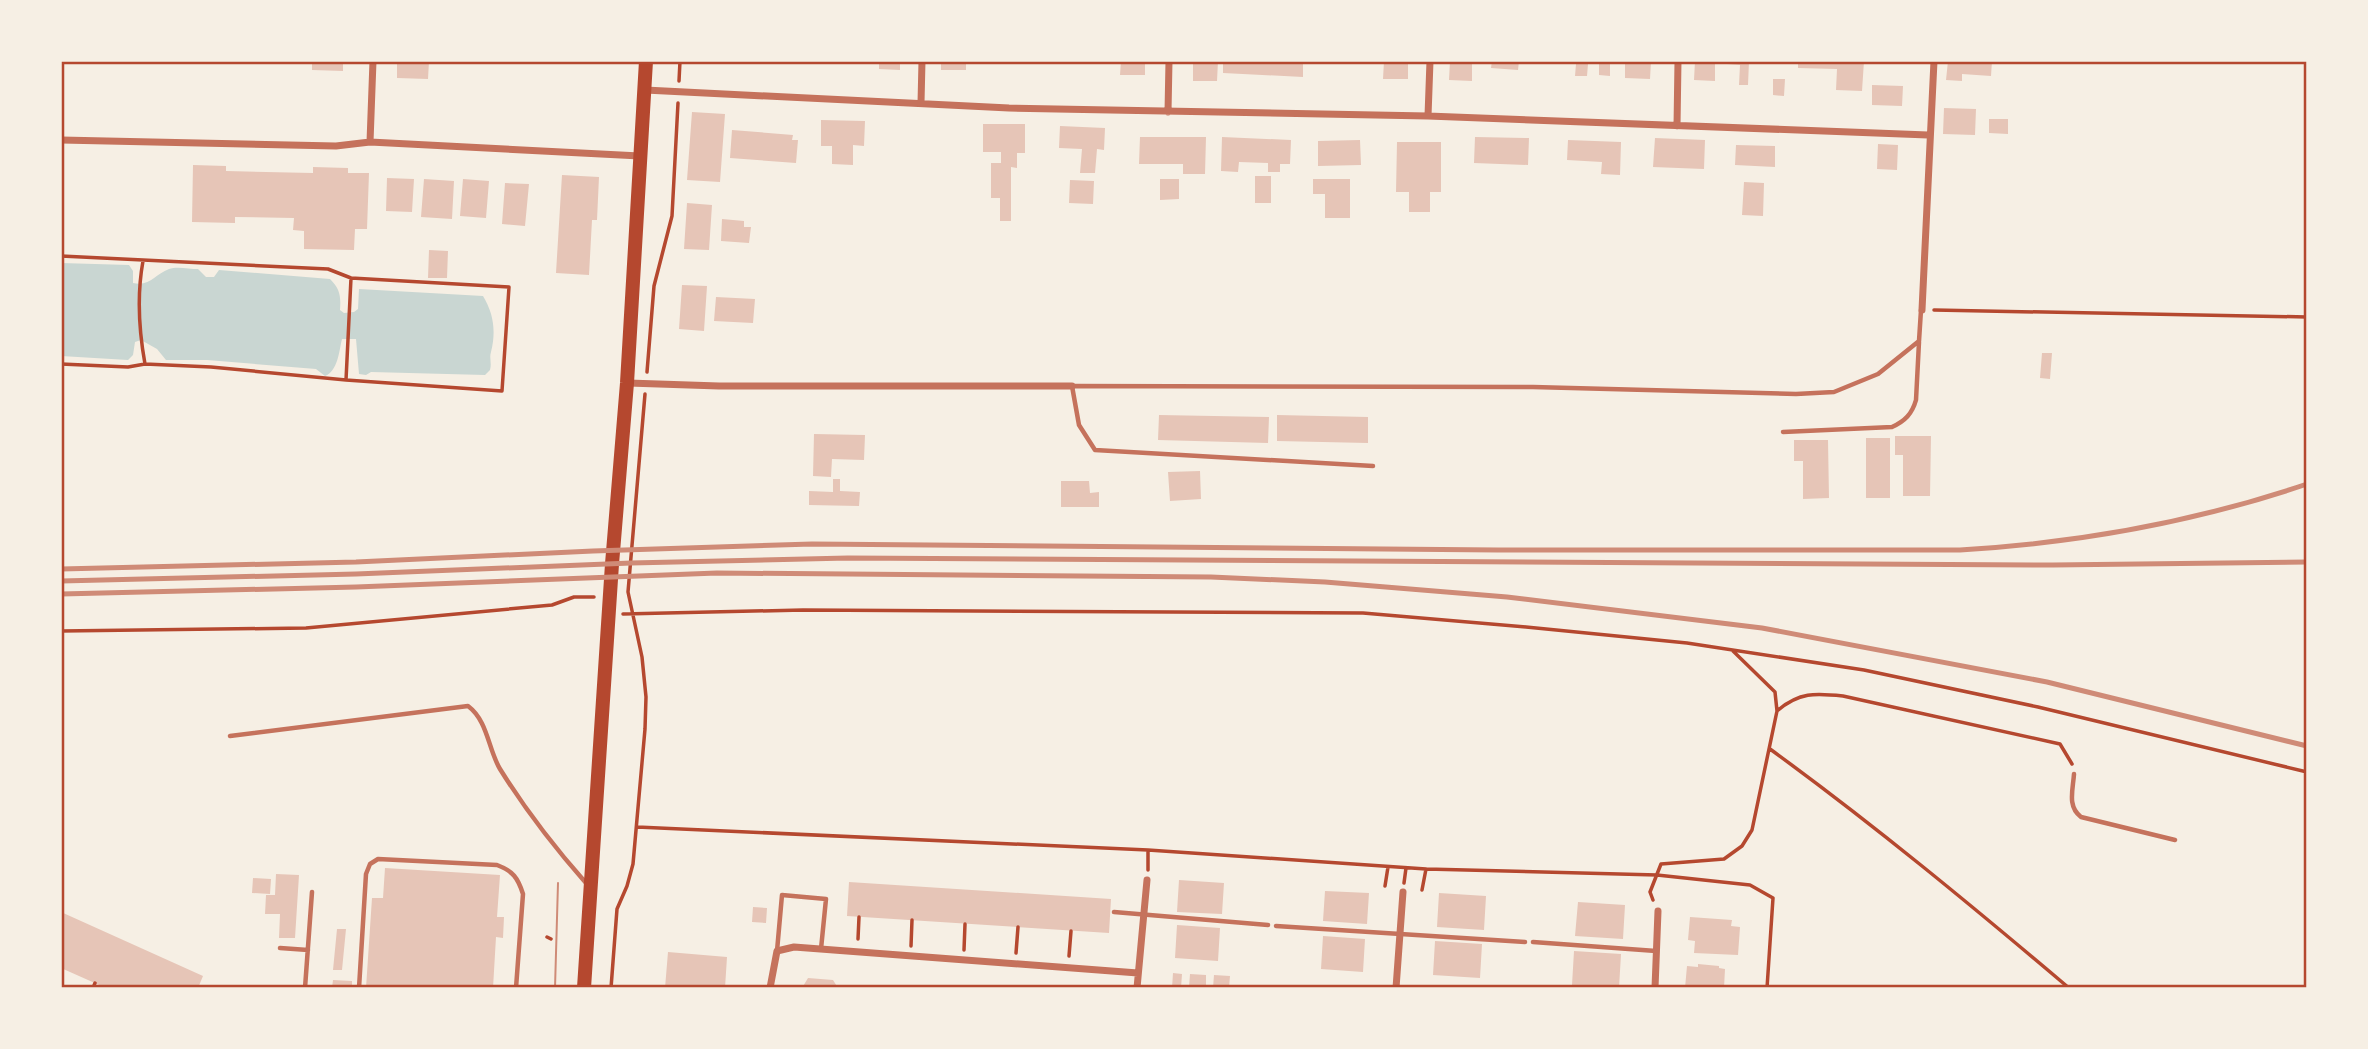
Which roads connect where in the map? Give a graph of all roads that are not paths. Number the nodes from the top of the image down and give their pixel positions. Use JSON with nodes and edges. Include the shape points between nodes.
{"nodes":[{"id":1,"x":373,"y":61,"type":"edge"},
{"id":2,"x":646,"y":61,"type":"edge"},
{"id":3,"x":922,"y":61,"type":"edge"},
{"id":4,"x":1169,"y":61,"type":"edge"},
{"id":5,"x":1430,"y":61,"type":"edge"},
{"id":6,"x":1678,"y":61,"type":"edge"},
{"id":7,"x":1934,"y":61,"type":"edge"},
{"id":8,"x":644,"y":90,"type":"junction"},
{"id":9,"x":921,"y":103,"type":"junction"},
{"id":10,"x":1168,"y":112,"type":"junction"},
{"id":11,"x":1428,"y":116,"type":"junction"},
{"id":12,"x":1677,"y":125,"type":"junction"},
{"id":13,"x":1928,"y":135,"type":"junction"},
{"id":14,"x":61,"y":140,"type":"edge"},
{"id":15,"x":370,"y":142,"type":"junction"},
{"id":16,"x":640,"y":156,"type":"junction"},
{"id":17,"x":1922,"y":310,"type":"joint"},
{"id":18,"x":1919,"y":341,"type":"junction"},
{"id":19,"x":627,"y":383,"type":"junction"},
{"id":20,"x":1072,"y":386,"type":"junction"},
{"id":21,"x":1783,"y":432,"type":"dead end"},
{"id":22,"x":1373,"y":466,"type":"dead end"},
{"id":23,"x":230,"y":736,"type":"dead end"},
{"id":24,"x":2074,"y":774,"type":"road end"},
{"id":25,"x":2175,"y":840,"type":"dead end"},
{"id":26,"x":1147,"y":880,"type":"road end"},
{"id":27,"x":590,"y":888,"type":"junction"},
{"id":28,"x":312,"y":892,"type":"dead end"},
{"id":29,"x":1403,"y":892,"type":"dead end"},
{"id":30,"x":1658,"y":911,"type":"road end"},
{"id":31,"x":1114,"y":912,"type":"dead end"},
{"id":32,"x":1144,"y":915,"type":"junction"},
{"id":33,"x":1268,"y":925,"type":"dead end"},
{"id":34,"x":1276,"y":926,"type":"dead end"},
{"id":35,"x":1400,"y":934,"type":"junction"},
{"id":36,"x":1525,"y":942,"type":"dead end"},
{"id":37,"x":1533,"y":942,"type":"dead end"},
{"id":38,"x":280,"y":948,"type":"dead end"},
{"id":39,"x":821,"y":949,"type":"junction"},
{"id":40,"x":308,"y":950,"type":"junction"},
{"id":41,"x":776,"y":951,"type":"junction"},
{"id":42,"x":1657,"y":951,"type":"junction"},
{"id":43,"x":1138,"y":973,"type":"junction"},
{"id":44,"x":305,"y":988,"type":"edge"},
{"id":45,"x":359,"y":988,"type":"edge"},
{"id":46,"x":516,"y":988,"type":"edge"},
{"id":47,"x":584,"y":988,"type":"edge"},
{"id":48,"x":771,"y":988,"type":"edge"},
{"id":49,"x":1138,"y":988,"type":"edge"},
{"id":50,"x":1396,"y":988,"type":"edge"},
{"id":51,"x":1655,"y":988,"type":"edge"}],
"edges":[{"from":1,"to":15,"type":"street"},
{"from":2,"to":8,"type":"main road"},
{"from":3,"to":9,"type":"street"},
{"from":4,"to":10,"type":"street"},
{"from":5,"to":11,"type":"street"},
{"from":6,"to":12,"type":"street"},
{"from":7,"to":13,"type":"street"},
{"from":8,"to":9,"type":"street"},
{"from":8,"to":16,"type":"main road"},
{"from":9,"to":10,"type":"street"},
{"from":10,"to":11,"type":"street"},
{"from":11,"to":12,"type":"street"},
{"from":12,"to":13,"type":"street"},
{"from":13,"to":17,"type":"street"},
{"from":14,"to":15,"type":"street","via":[[337,146]]},
{"from":15,"to":16,"type":"street"},
{"from":16,"to":19,"type":"main road"},
{"from":17,"to":18,"type":"lane"},
{"from":18,"to":20,"type":"lane","via":[[1878,374],[1822,393]]},
{"from":18,"to":21,"type":"lane","via":[[1916,400],[1901,423]]},
{"from":19,"to":20,"type":"street"},
{"from":19,"to":27,"type":"main road"},
{"from":20,"to":22,"type":"lane","via":[[1079,425],[1095,450]]},
{"from":23,"to":27,"type":"lane","via":[[468,706],[480,719],[499,767]]},
{"from":24,"to":25,"type":"lane","via":[[2071,803],[2081,817]]},
{"from":26,"to":32,"type":"street"},
{"from":27,"to":47,"type":"main road"},
{"from":28,"to":40,"type":"lane"},
{"from":29,"to":35,"type":"street"},
{"from":30,"to":42,"type":"street"},
{"from":31,"to":32,"type":"lane"},
{"from":32,"to":33,"type":"lane"},
{"from":32,"to":43,"type":"street"},
{"from":34,"to":35,"type":"lane"},
{"from":35,"to":36,"type":"lane"},
{"from":35,"to":50,"type":"street"},
{"from":37,"to":42,"type":"lane"},
{"from":38,"to":40,"type":"lane"},
{"from":39,"to":41,"type":"street"},
{"from":39,"to":41,"type":"lane","via":[[826,900],[782,895]]},
{"from":39,"to":43,"type":"street"},
{"from":40,"to":44,"type":"lane"},
{"from":41,"to":48,"type":"street"},
{"from":42,"to":51,"type":"street"},
{"from":43,"to":49,"type":"street"},
{"from":45,"to":46,"type":"lane","via":[[366,874],[378,859],[497,864],[510,870],[523,894]]}]}
